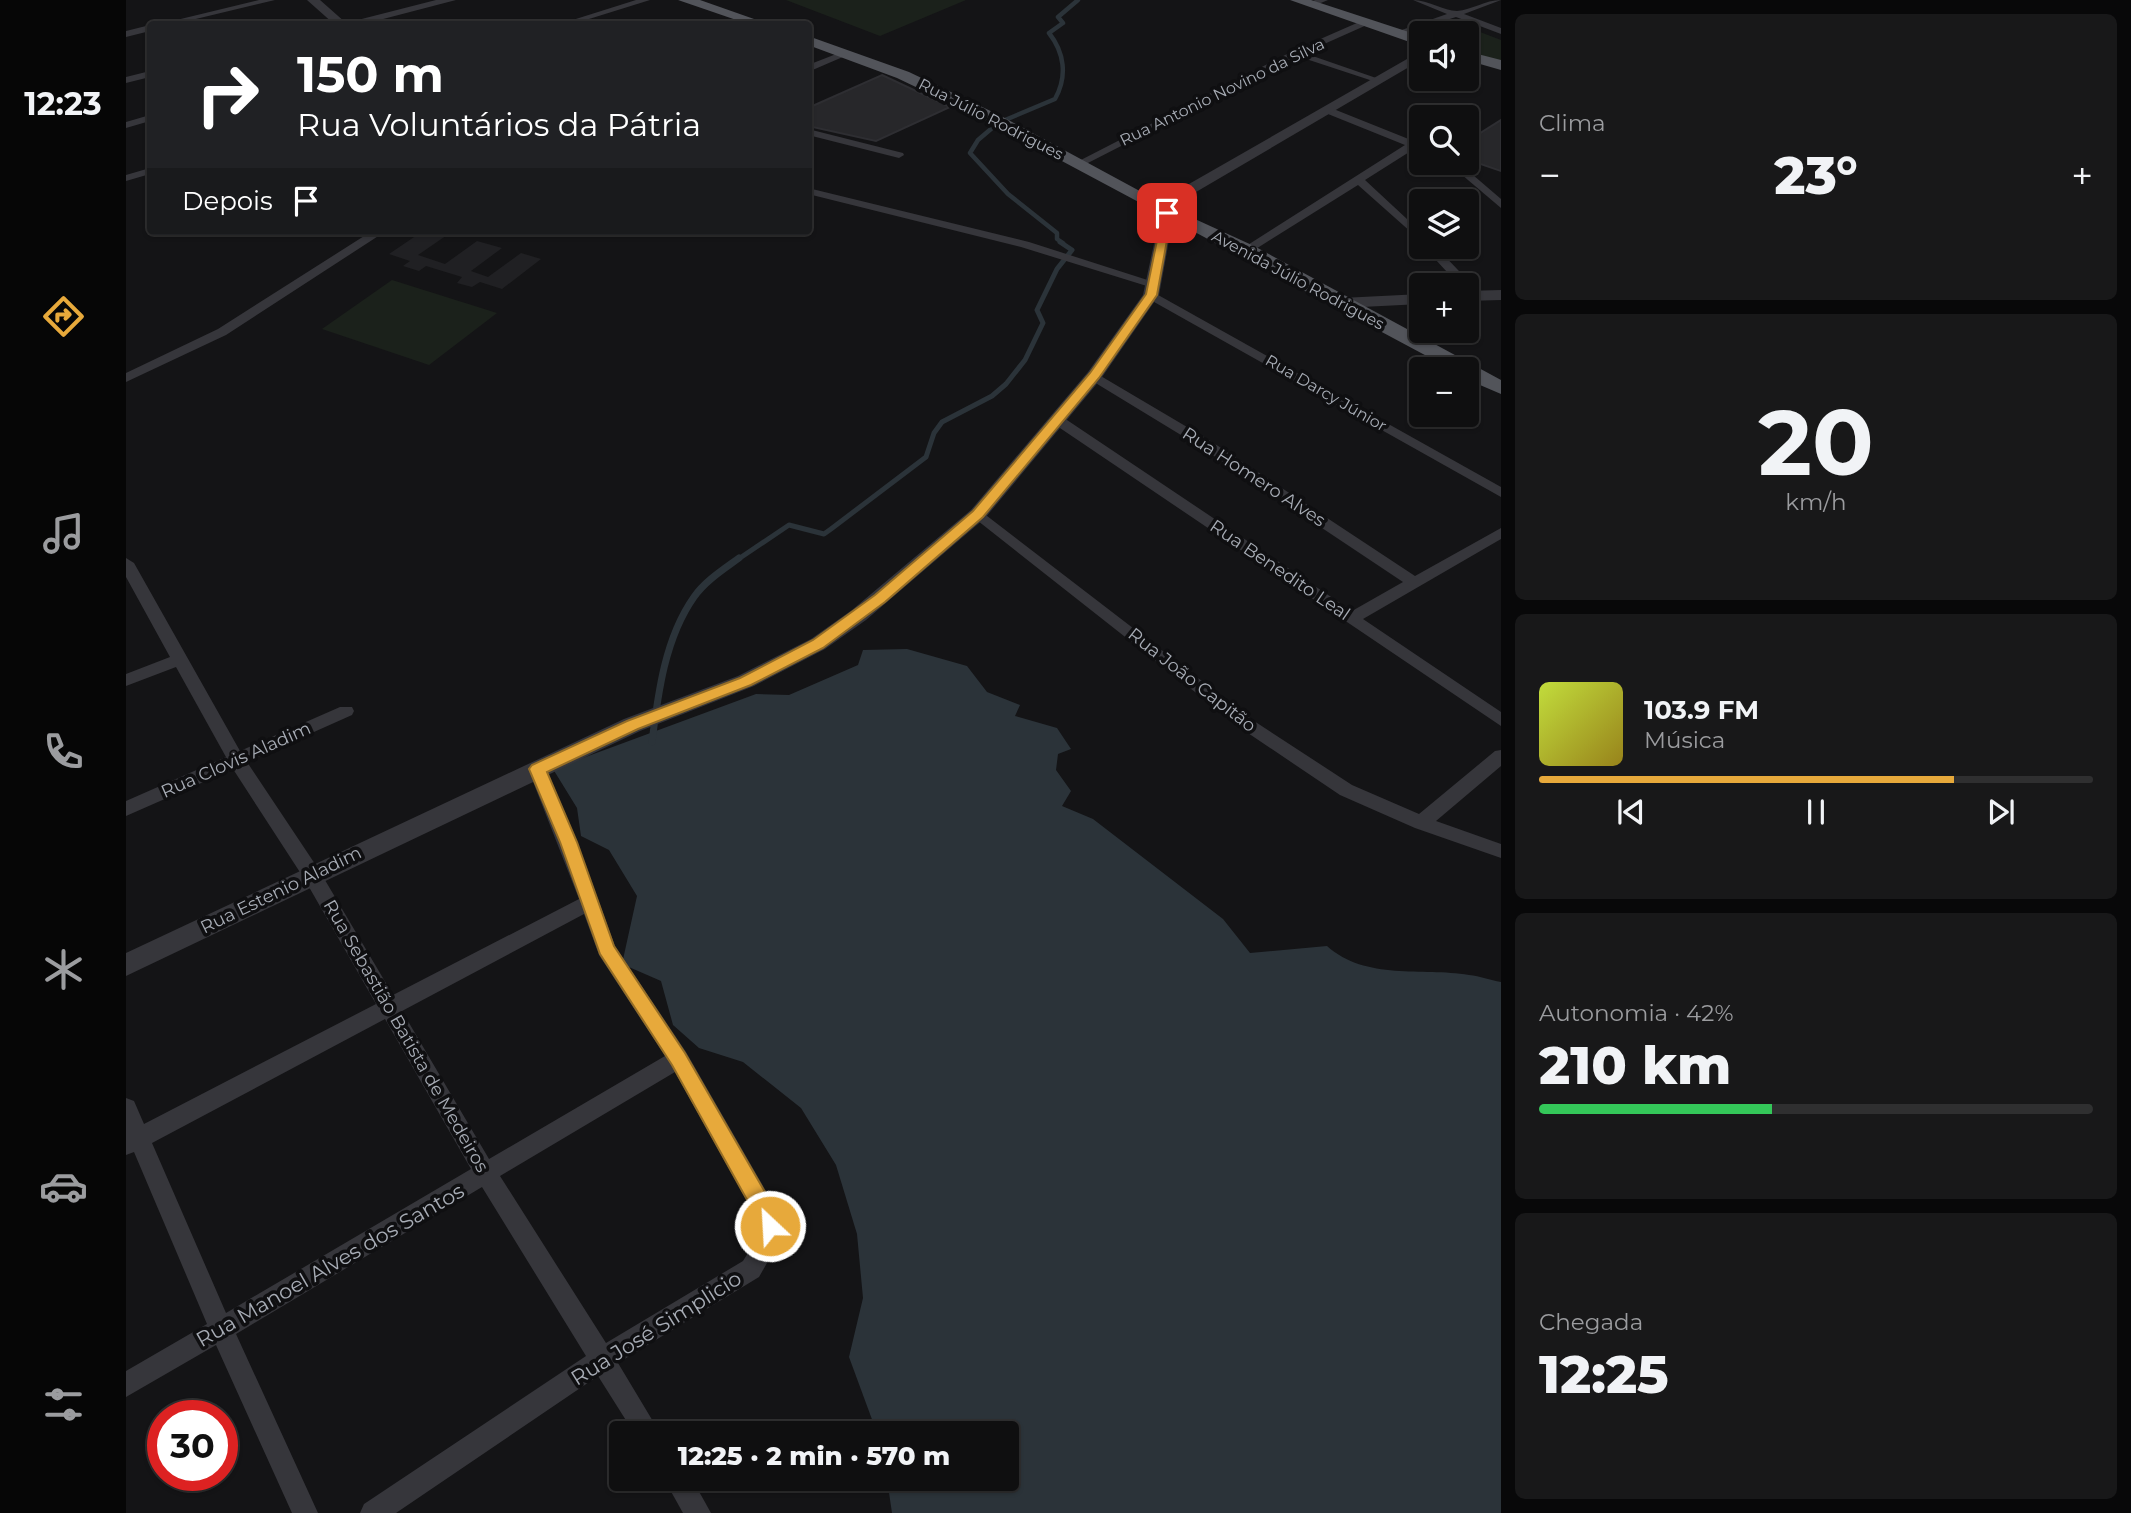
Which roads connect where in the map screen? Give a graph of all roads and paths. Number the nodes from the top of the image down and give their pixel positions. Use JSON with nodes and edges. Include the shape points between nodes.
{"nodes":[{"id":1,"x":271,"y":0,"type":"edge"},
{"id":2,"x":313,"y":0,"type":"edge"},
{"id":3,"x":424,"y":0,"type":"edge"},
{"id":4,"x":450,"y":0,"type":"edge"},
{"id":5,"x":646,"y":0,"type":"edge"},
{"id":6,"x":685,"y":0,"type":"edge"},
{"id":7,"x":1418,"y":0,"type":"edge"},
{"id":8,"x":1497,"y":0,"type":"edge"},
{"id":9,"x":1311,"y":1,"type":"edge"},
{"id":10,"x":1457,"y":14,"type":"junction"},
{"id":11,"x":178,"y":21,"type":"edge"},
{"id":12,"x":337,"y":21,"type":"edge"},
{"id":13,"x":346,"y":21,"type":"edge"},
{"id":14,"x":363,"y":21,"type":"edge"},
{"id":15,"x":575,"y":21,"type":"edge"},
{"id":16,"x":752,"y":21,"type":"edge"},
{"id":17,"x":1366,"y":22,"type":"junction"},
{"id":18,"x":147,"y":29,"type":"edge"},
{"id":19,"x":1501,"y":31,"type":"edge"},
{"id":20,"x":126,"y":34,"type":"edge"},
{"id":21,"x":1399,"y":34,"type":"junction"},
{"id":22,"x":1409,"y":37,"type":"edge"},
{"id":23,"x":812,"y":41,"type":"edge"},
{"id":24,"x":847,"y":53,"type":"junction"},
{"id":25,"x":1296,"y":53,"type":"junction"},
{"id":26,"x":1479,"y":59,"type":"edge"},
{"id":27,"x":1409,"y":62,"type":"edge"},
{"id":28,"x":1501,"y":65,"type":"edge"},
{"id":29,"x":147,"y":67,"type":"edge"},
{"id":30,"x":812,"y":67,"type":"edge"},
{"id":31,"x":126,"y":72,"type":"edge"},
{"id":32,"x":147,"y":75,"type":"edge"},
{"id":33,"x":126,"y":80,"type":"edge"},
{"id":34,"x":1376,"y":81,"type":"junction"},
{"id":35,"x":1327,"y":110,"type":"junction"},
{"id":36,"x":147,"y":119,"type":"edge"},
{"id":37,"x":126,"y":124,"type":"edge"},
{"id":38,"x":812,"y":133,"type":"edge"},
{"id":39,"x":1409,"y":143,"type":"edge"},
{"id":40,"x":1409,"y":151,"type":"edge"},
{"id":41,"x":899,"y":155,"type":"dead end"},
{"id":42,"x":1080,"y":163,"type":"junction"},
{"id":43,"x":147,"y":172,"type":"edge"},
{"id":44,"x":1467,"y":175,"type":"edge"},
{"id":45,"x":126,"y":178,"type":"edge"},
{"id":46,"x":1360,"y":181,"type":"junction"},
{"id":47,"x":812,"y":192,"type":"edge"},
{"id":48,"x":1501,"y":205,"type":"edge"},
{"id":49,"x":1163,"y":210,"type":"junction"},
{"id":50,"x":1409,"y":227,"type":"edge"},
{"id":51,"x":374,"y":235,"type":"edge"},
{"id":52,"x":1247,"y":250,"type":"junction"},
{"id":53,"x":1440,"y":259,"type":"edge"},
{"id":54,"x":1452,"y":273,"type":"edge"},
{"id":55,"x":1153,"y":289,"type":"junction"},
{"id":56,"x":1501,"y":295,"type":"edge"},
{"id":57,"x":1479,"y":296,"type":"edge"},
{"id":58,"x":1409,"y":300,"type":"edge"},
{"id":59,"x":1342,"y":303,"type":"junction"},
{"id":60,"x":1442,"y":357,"type":"edge"},
{"id":61,"x":1479,"y":375,"type":"edge"},
{"id":62,"x":1094,"y":376,"type":"junction"},
{"id":63,"x":126,"y":378,"type":"edge"},
{"id":64,"x":1497,"y":383,"type":"edge"},
{"id":65,"x":1059,"y":421,"type":"junction"},
{"id":66,"x":1501,"y":493,"type":"edge"},
{"id":67,"x":978,"y":514,"type":"junction"},
{"id":68,"x":1501,"y":533,"type":"edge"},
{"id":69,"x":127,"y":565,"type":"edge"},
{"id":70,"x":1412,"y":581,"type":"junction"},
{"id":71,"x":1352,"y":618,"type":"junction"},
{"id":72,"x":178,"y":660,"type":"junction"},
{"id":73,"x":126,"y":680,"type":"edge"},
{"id":74,"x":346,"y":711,"type":"dead end"},
{"id":75,"x":1501,"y":720,"type":"edge"},
{"id":76,"x":1501,"y":756,"type":"edge"},
{"id":77,"x":237,"y":761,"type":"junction"},
{"id":78,"x":537,"y":769,"type":"junction"},
{"id":79,"x":126,"y":809,"type":"edge"},
{"id":80,"x":1421,"y":824,"type":"junction"},
{"id":81,"x":1501,"y":851,"type":"edge"},
{"id":82,"x":312,"y":875,"type":"junction"},
{"id":83,"x":588,"y":903,"type":"junction"},
{"id":84,"x":126,"y":965,"type":"edge"},
{"id":85,"x":389,"y":1005,"type":"junction"},
{"id":86,"x":678,"y":1059,"type":"junction"},
{"id":87,"x":126,"y":1108,"type":"edge"},
{"id":88,"x":133,"y":1142,"type":"edge"},
{"id":89,"x":486,"y":1174,"type":"junction"},
{"id":90,"x":220,"y":1327,"type":"junction"},
{"id":91,"x":602,"y":1359,"type":"junction"},
{"id":92,"x":126,"y":1385,"type":"edge"},
{"id":93,"x":641,"y":1421,"type":"edge"},
{"id":94,"x":684,"y":1491,"type":"edge"},
{"id":95,"x":305,"y":1513,"type":"edge"},
{"id":96,"x":373,"y":1513,"type":"edge"},
{"id":97,"x":698,"y":1513,"type":"edge"}],
"edges":[{"from":1,"to":11,"type":"street"},
{"from":2,"to":12,"type":"street"},
{"from":3,"to":13,"type":"street"},
{"from":4,"to":14,"type":"street"},
{"from":5,"to":15,"type":"street"},
{"from":6,"to":16,"type":"main road"},
{"from":7,"to":10,"type":"street"},
{"from":8,"to":10,"type":"street"},
{"from":9,"to":17,"type":"main road"},
{"from":10,"to":19,"type":"street"},
{"from":10,"to":21,"type":"street"},
{"from":17,"to":21,"type":"main road"},
{"from":17,"to":25,"type":"street","name":"Rua Antonio Novino da Silva"},
{"from":18,"to":20,"type":"street"},
{"from":21,"to":22,"type":"main road"},
{"from":23,"to":24,"type":"main road","name":"Rua Júlio Rodrigues"},
{"from":24,"to":30,"type":"street"},
{"from":24,"to":42,"type":"main road","name":"Rua Júlio Rodrigues","via":[[931,87]]},
{"from":25,"to":34,"type":"street"},
{"from":25,"to":42,"type":"street","name":"Rua Antonio Novino da Silva"},
{"from":26,"to":28,"type":"main road"},
{"from":27,"to":34,"type":"street"},
{"from":29,"to":31,"type":"street"},
{"from":32,"to":33,"type":"street"},
{"from":34,"to":35,"type":"street"},
{"from":35,"to":39,"type":"street"},
{"from":35,"to":49,"type":"street"},
{"from":36,"to":37,"type":"street"},
{"from":38,"to":41,"type":"street"},
{"from":40,"to":46,"type":"street"},
{"from":42,"to":49,"type":"main road","name":"Rua Júlio Rodrigues"},
{"from":43,"to":45,"type":"street"},
{"from":44,"to":48,"type":"street"},
{"from":46,"to":50,"type":"street"},
{"from":46,"to":52,"type":"street"},
{"from":47,"to":55,"type":"street","name":"Rua Darcy Júnior","via":[[1058,254]]},
{"from":49,"to":52,"type":"main road","name":"Avenida Júlio Rodrigues"},
{"from":49,"to":55,"type":"street"},
{"from":51,"to":63,"type":"street","via":[[222,332]]},
{"from":52,"to":59,"type":"main road","name":"Avenida Júlio Rodrigues"},
{"from":53,"to":54,"type":"street"},
{"from":55,"to":62,"type":"street","name":"Rua Estenio Aladim"},
{"from":55,"to":66,"type":"street","name":"Rua Darcy Júnior"},
{"from":56,"to":57,"type":"street"},
{"from":58,"to":59,"type":"street"},
{"from":59,"to":60,"type":"main road","name":"Avenida Júlio Rodrigues"},
{"from":61,"to":64,"type":"main road","name":"Avenida Júlio Rodrigues"},
{"from":62,"to":65,"type":"street","name":"Rua Estenio Aladim"},
{"from":62,"to":70,"type":"street","name":"Rua Homero Alves"},
{"from":65,"to":67,"type":"street","name":"Rua Estenio Aladim"},
{"from":65,"to":71,"type":"street","name":"Rua Benedito Leal"},
{"from":67,"to":78,"type":"street","name":"Rua Estenio Aladim","via":[[870,607],[818,644],[746,681],[632,725]]},
{"from":67,"to":80,"type":"street","name":"Rua João Capitão","via":[[1248,725],[1346,790]]},
{"from":68,"to":70,"type":"street"},
{"from":69,"to":72,"type":"street","name":"Rua Sebastião Batista de Medeiros"},
{"from":70,"to":71,"type":"street"},
{"from":71,"to":75,"type":"street","name":"Rua Benedito Leal"},
{"from":72,"to":73,"type":"street"},
{"from":72,"to":77,"type":"street","name":"Rua Sebastião Batista de Medeiros"},
{"from":74,"to":77,"type":"street","name":"Rua Clovis Aladim"},
{"from":76,"to":80,"type":"street"},
{"from":77,"to":79,"type":"street","name":"Rua Clovis Aladim"},
{"from":77,"to":82,"type":"street","name":"Rua Sebastião Batista de Medeiros"},
{"from":78,"to":82,"type":"street","name":"Rua Estenio Aladim"},
{"from":78,"to":83,"type":"street","name":"Rua José Simplicio"},
{"from":80,"to":81,"type":"street","name":"Rua João Capitão"},
{"from":82,"to":84,"type":"street","name":"Rua Estenio Aladim"},
{"from":82,"to":85,"type":"street","name":"Rua Sebastião Batista de Medeiros"},
{"from":83,"to":85,"type":"street"},
{"from":83,"to":86,"type":"street","name":"Rua José Simplicio","via":[[606,949]]},
{"from":85,"to":88,"type":"street"},
{"from":85,"to":89,"type":"street","name":"Rua Sebastião Batista de Medeiros"},
{"from":86,"to":89,"type":"street","name":"Rua Manoel Alves dos Santos"},
{"from":86,"to":91,"type":"street","name":"Rua José Simplicio","via":[[766,1213],[768,1242],[751,1269]]},
{"from":87,"to":88,"type":"street"},
{"from":88,"to":90,"type":"street"},
{"from":89,"to":90,"type":"street","name":"Rua Manoel Alves dos Santos"},
{"from":89,"to":91,"type":"street","name":"Rua Sebastião Batista de Medeiros"},
{"from":90,"to":92,"type":"street","name":"Rua Manoel Alves dos Santos"},
{"from":90,"to":95,"type":"street"},
{"from":91,"to":93,"type":"street","name":"Rua Sebastião Batista de Medeiros"},
{"from":91,"to":96,"type":"street","name":"Rua José Simplicio"},
{"from":94,"to":97,"type":"street"}]}
